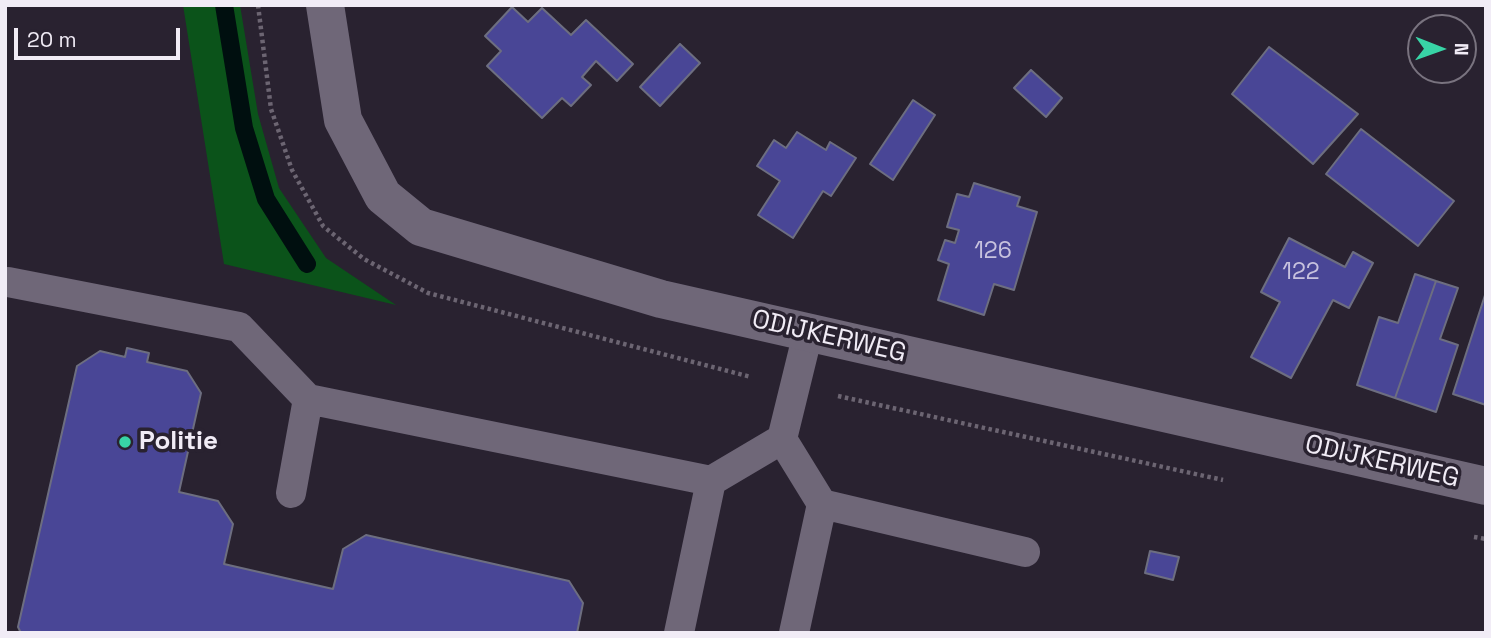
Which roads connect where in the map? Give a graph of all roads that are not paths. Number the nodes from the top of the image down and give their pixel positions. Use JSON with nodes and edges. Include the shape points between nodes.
{"nodes":[{"id":1,"x":325,"y":5,"type":"edge"},
{"id":2,"x":8,"y":282,"type":"dead end"},
{"id":3,"x":808,"y":333,"type":"junction"},
{"id":4,"x":308,"y":400,"type":"junction"},
{"id":5,"x":782,"y":439,"type":"junction"},
{"id":6,"x":711,"y":481,"type":"junction"},
{"id":7,"x":1486,"y":486,"type":"edge"},
{"id":8,"x":291,"y":493,"type":"dead end"},
{"id":9,"x":822,"y":504,"type":"junction"},
{"id":10,"x":1025,"y":552,"type":"dead end"},
{"id":11,"x":679,"y":633,"type":"edge"},
{"id":12,"x":794,"y":633,"type":"edge"}],
"edges":[{"from":1,"to":3,"type":"street","name":"ODIJKERWEG","via":[[344,120],[383,196],[421,227],[661,299]]},
{"from":2,"to":4,"type":"lane","via":[[239,327]]},
{"from":3,"to":5,"type":"lane"},
{"from":3,"to":7,"type":"street","name":"ODIJKERWEG"},
{"from":4,"to":6,"type":"lane"},
{"from":4,"to":8,"type":"lane"},
{"from":5,"to":6,"type":"lane"},
{"from":5,"to":9,"type":"lane"},
{"from":6,"to":11,"type":"lane"},
{"from":9,"to":10,"type":"lane"},
{"from":9,"to":12,"type":"lane"}]}
